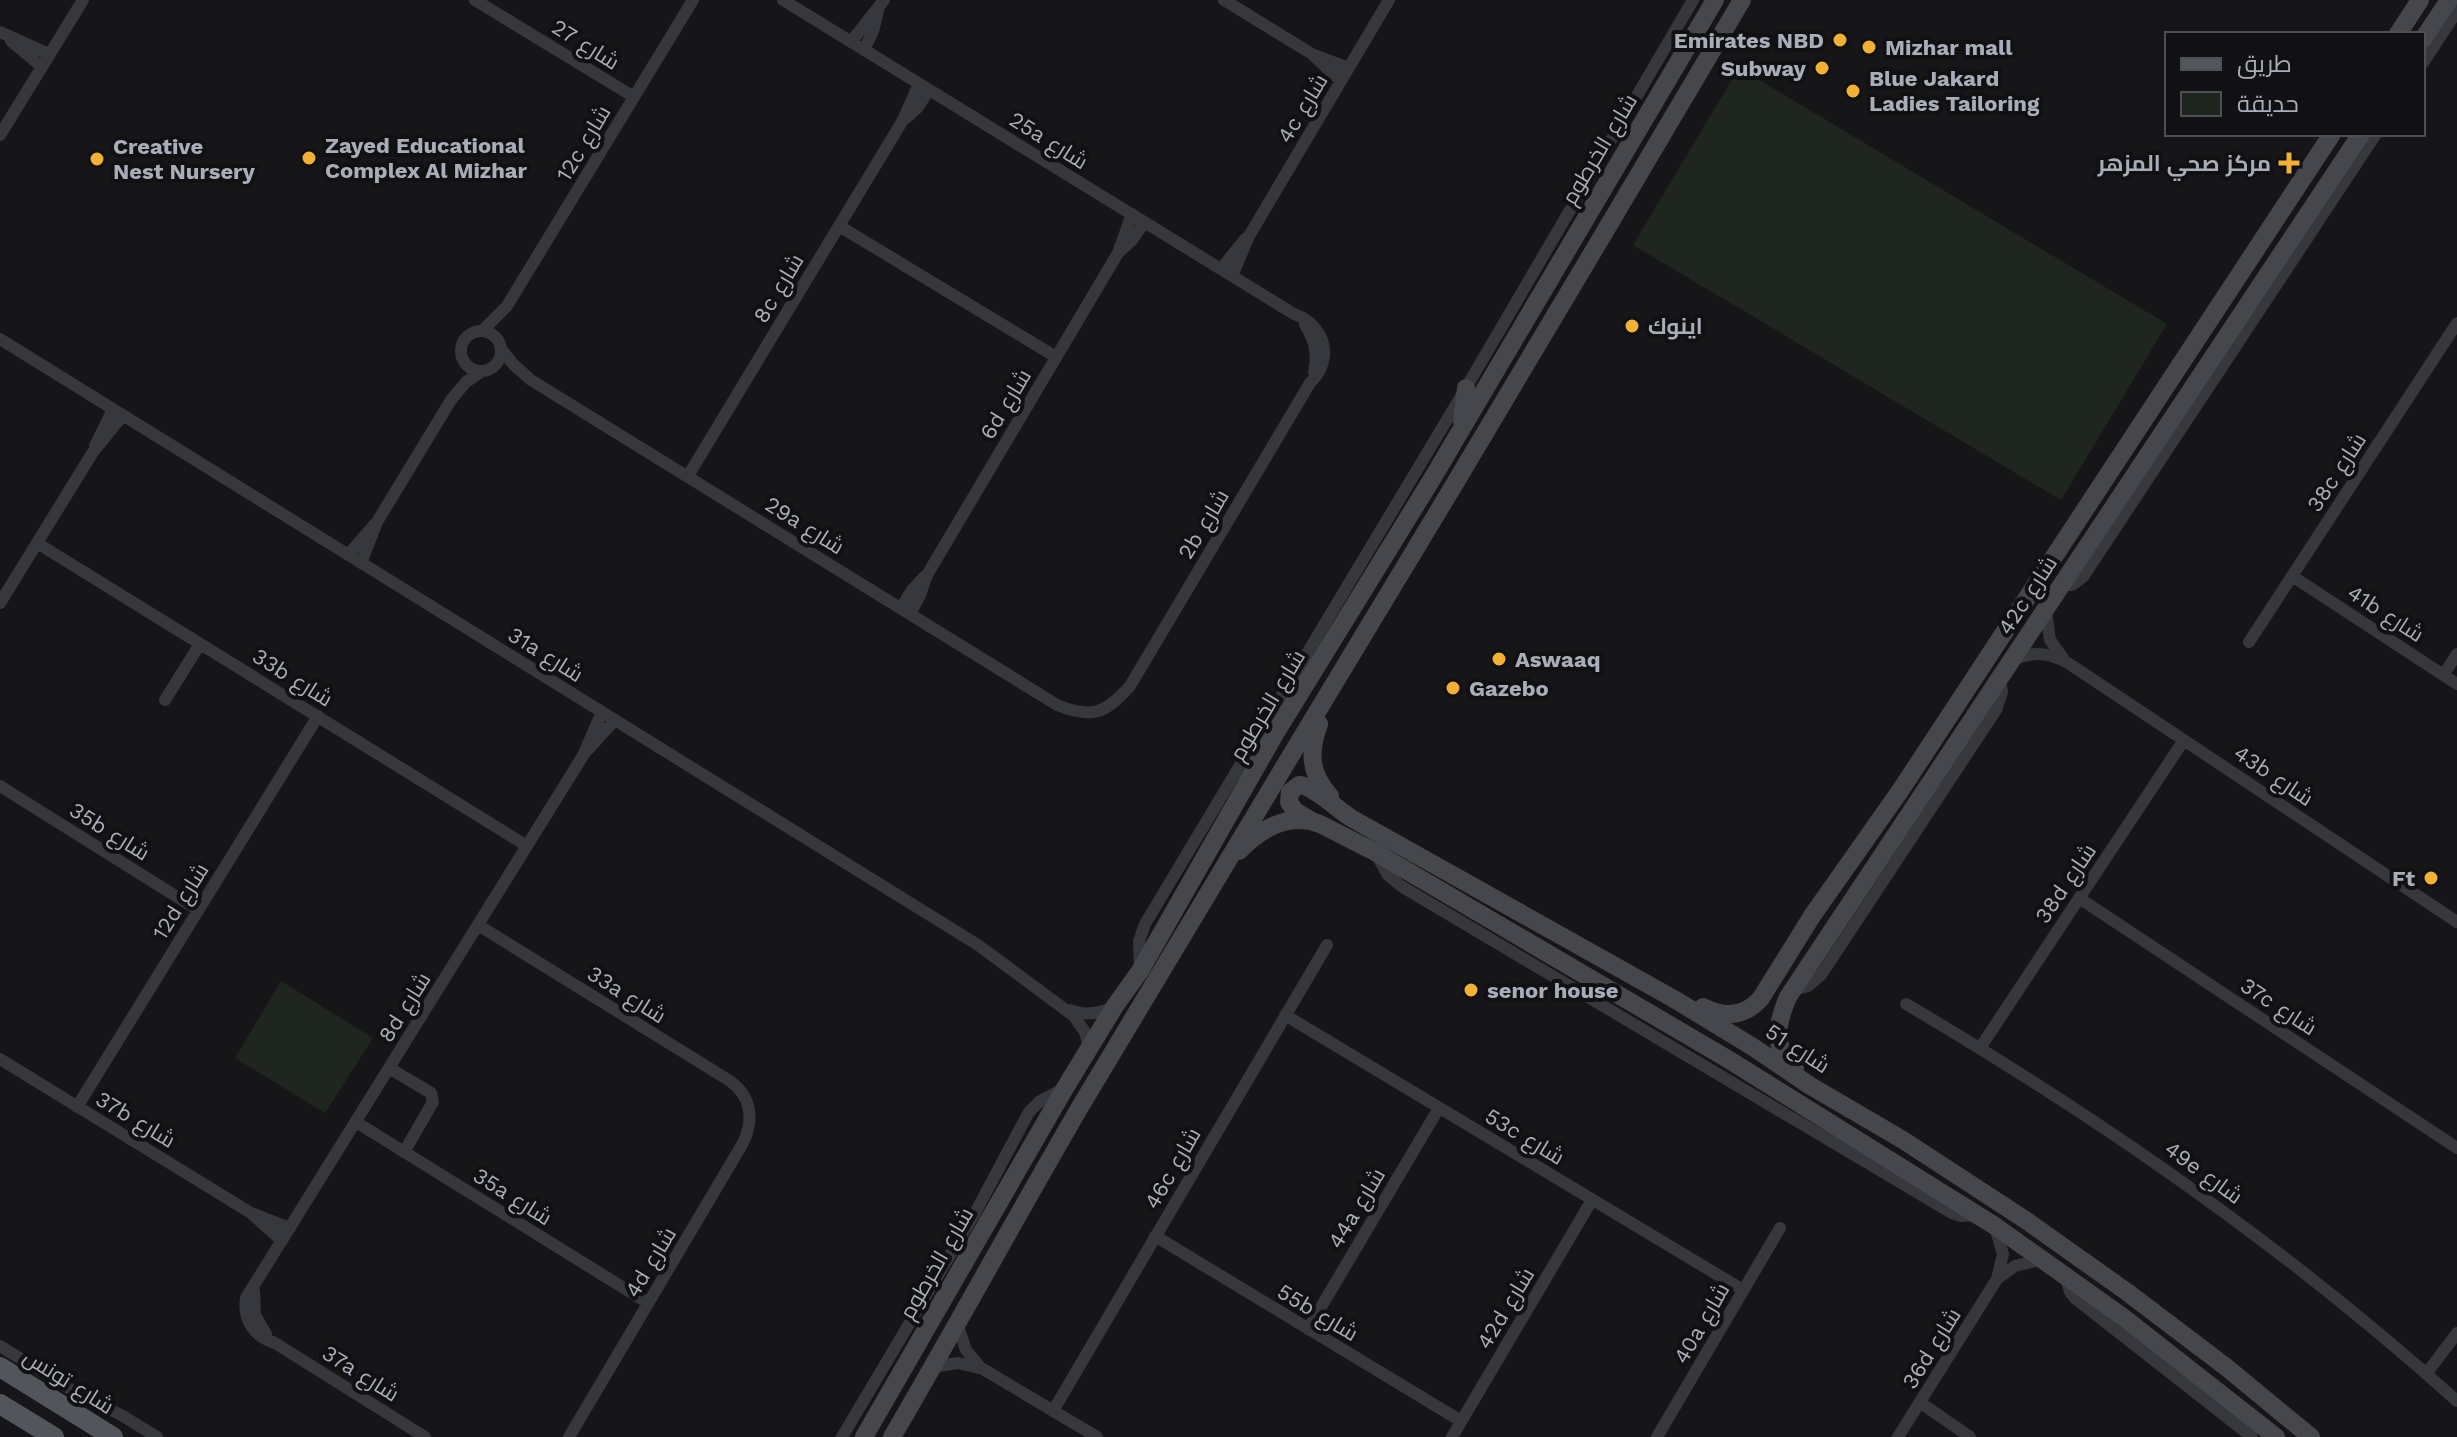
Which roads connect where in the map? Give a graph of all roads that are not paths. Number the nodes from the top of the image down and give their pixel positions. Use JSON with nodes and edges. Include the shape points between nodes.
{"nodes":[{"id":1,"x":83,"y":0,"type":"edge"},
{"id":2,"x":475,"y":0,"type":"edge"},
{"id":3,"x":693,"y":0,"type":"edge"},
{"id":4,"x":783,"y":0,"type":"edge"},
{"id":5,"x":1224,"y":0,"type":"edge"},
{"id":6,"x":1389,"y":0,"type":"edge"},
{"id":7,"x":1693,"y":0,"type":"edge"},
{"id":8,"x":1715,"y":0,"type":"edge"},
{"id":9,"x":1742,"y":0,"type":"edge"},
{"id":10,"x":2420,"y":0,"type":"edge"},
{"id":11,"x":2449,"y":0,"type":"edge"},
{"id":12,"x":881,"y":5,"type":"edge"},
{"id":13,"x":2457,"y":11,"type":"edge"},
{"id":14,"x":2399,"y":32,"type":"edge"},
{"id":15,"x":3,"y":34,"type":"edge"},
{"id":16,"x":2425,"y":36,"type":"edge"},
{"id":17,"x":851,"y":42,"type":"junction"},
{"id":18,"x":864,"y":50,"type":"junction"},
{"id":19,"x":49,"y":54,"type":"junction"},
{"id":20,"x":1312,"y":54,"type":"junction"},
{"id":21,"x":2425,"y":60,"type":"edge"},
{"id":22,"x":42,"y":67,"type":"junction"},
{"id":23,"x":1349,"y":68,"type":"junction"},
{"id":24,"x":1341,"y":81,"type":"junction"},
{"id":25,"x":924,"y":87,"type":"junction"},
{"id":26,"x":634,"y":97,"type":"junction"},
{"id":27,"x":0,"y":135,"type":"edge"},
{"id":28,"x":2331,"y":136,"type":"edge"},
{"id":29,"x":2360,"y":136,"type":"edge"},
{"id":30,"x":2375,"y":136,"type":"edge"},
{"id":31,"x":1132,"y":214,"type":"junction"},
{"id":32,"x":1144,"y":222,"type":"junction"},
{"id":33,"x":839,"y":226,"type":"junction"},
{"id":34,"x":1118,"y":253,"type":"junction"},
{"id":35,"x":1226,"y":272,"type":"junction"},
{"id":36,"x":507,"y":306,"type":"junction"},
{"id":37,"x":2457,"y":323,"type":"edge"},
{"id":38,"x":482,"y":331,"type":"junction"},
{"id":39,"x":0,"y":339,"type":"edge"},
{"id":40,"x":500,"y":346,"type":"junction"},
{"id":41,"x":1320,"y":352,"type":"joint"},
{"id":42,"x":1056,"y":357,"type":"junction"},
{"id":43,"x":463,"y":360,"type":"junction"},
{"id":44,"x":486,"y":370,"type":"junction"},
{"id":45,"x":531,"y":380,"type":"junction"},
{"id":46,"x":1466,"y":388,"type":"junction"},
{"id":47,"x":451,"y":400,"type":"junction"},
{"id":48,"x":118,"y":412,"type":"junction"},
{"id":49,"x":1461,"y":429,"type":"junction"},
{"id":50,"x":688,"y":476,"type":"junction"},
{"id":51,"x":1432,"y":479,"type":"junction"},
{"id":52,"x":1450,"y":491,"type":"junction"},
{"id":53,"x":377,"y":522,"type":"junction"},
{"id":54,"x":37,"y":543,"type":"junction"},
{"id":55,"x":348,"y":555,"type":"junction"},
{"id":56,"x":361,"y":563,"type":"junction"},
{"id":57,"x":2292,"y":576,"type":"junction"},
{"id":58,"x":2062,"y":585,"type":"junction"},
{"id":59,"x":0,"y":603,"type":"edge"},
{"id":60,"x":905,"y":611,"type":"junction"},
{"id":61,"x":2046,"y":611,"type":"junction"},
{"id":62,"x":2249,"y":642,"type":"dead end"},
{"id":63,"x":200,"y":644,"type":"junction"},
{"id":64,"x":2457,"y":654,"type":"edge"},
{"id":65,"x":2014,"y":659,"type":"junction"},
{"id":66,"x":2068,"y":663,"type":"junction"},
{"id":67,"x":2444,"y":674,"type":"junction"},
{"id":68,"x":2000,"y":680,"type":"junction"},
{"id":69,"x":2457,"y":684,"type":"edge"},
{"id":70,"x":1329,"y":692,"type":"junction"},
{"id":71,"x":165,"y":700,"type":"dead end"},
{"id":72,"x":602,"y":712,"type":"junction"},
{"id":73,"x":318,"y":716,"type":"junction"},
{"id":74,"x":1099,"y":716,"type":"joint"},
{"id":75,"x":615,"y":720,"type":"junction"},
{"id":76,"x":2184,"y":740,"type":"junction"},
{"id":77,"x":584,"y":754,"type":"junction"},
{"id":78,"x":0,"y":786,"type":"edge"},
{"id":79,"x":1351,"y":818,"type":"junction"},
{"id":80,"x":1312,"y":821,"type":"junction"},
{"id":81,"x":527,"y":846,"type":"junction"},
{"id":82,"x":1375,"y":852,"type":"junction"},
{"id":83,"x":1222,"y":867,"type":"junction"},
{"id":84,"x":1183,"y":898,"type":"junction"},
{"id":85,"x":2079,"y":898,"type":"junction"},
{"id":86,"x":198,"y":910,"type":"junction"},
{"id":87,"x":1812,"y":916,"type":"junction"},
{"id":88,"x":2457,"y":922,"type":"edge"},
{"id":89,"x":478,"y":925,"type":"junction"},
{"id":90,"x":1327,"y":945,"type":"dead end"},
{"id":91,"x":1817,"y":956,"type":"junction"},
{"id":92,"x":1140,"y":971,"type":"junction"},
{"id":93,"x":1615,"y":993,"type":"junction"},
{"id":94,"x":1791,"y":994,"type":"junction"},
{"id":95,"x":1674,"y":999,"type":"junction"},
{"id":96,"x":1906,"y":1004,"type":"dead end"},
{"id":97,"x":1115,"y":1006,"type":"junction"},
{"id":98,"x":1067,"y":1009,"type":"junction"},
{"id":99,"x":1285,"y":1015,"type":"junction"},
{"id":100,"x":1133,"y":1021,"type":"junction"},
{"id":101,"x":1753,"y":1047,"type":"junction"},
{"id":102,"x":1089,"y":1048,"type":"junction"},
{"id":103,"x":1980,"y":1048,"type":"junction"},
{"id":104,"x":0,"y":1059,"type":"edge"},
{"id":105,"x":389,"y":1068,"type":"junction"},
{"id":106,"x":1809,"y":1085,"type":"junction"},
{"id":107,"x":1065,"y":1088,"type":"junction"},
{"id":108,"x":748,"y":1103,"type":"joint"},
{"id":109,"x":77,"y":1107,"type":"junction"},
{"id":110,"x":1439,"y":1108,"type":"junction"},
{"id":111,"x":356,"y":1122,"type":"junction"},
{"id":112,"x":2457,"y":1148,"type":"edge"},
{"id":113,"x":404,"y":1152,"type":"junction"},
{"id":114,"x":1592,"y":1200,"type":"junction"},
{"id":115,"x":251,"y":1213,"type":"junction"},
{"id":116,"x":1976,"y":1215,"type":"junction"},
{"id":117,"x":1995,"y":1226,"type":"junction"},
{"id":118,"x":290,"y":1228,"type":"junction"},
{"id":119,"x":1780,"y":1228,"type":"dead end"},
{"id":120,"x":1155,"y":1236,"type":"junction"},
{"id":121,"x":282,"y":1241,"type":"junction"},
{"id":122,"x":2043,"y":1259,"type":"junction"},
{"id":123,"x":2065,"y":1274,"type":"junction"},
{"id":124,"x":1997,"y":1279,"type":"junction"},
{"id":125,"x":1743,"y":1290,"type":"junction"},
{"id":126,"x":648,"y":1303,"type":"junction"},
{"id":127,"x":251,"y":1317,"type":"joint"},
{"id":128,"x":958,"y":1326,"type":"junction"},
{"id":129,"x":1308,"y":1329,"type":"junction"},
{"id":130,"x":2457,"y":1333,"type":"edge"},
{"id":131,"x":0,"y":1346,"type":"edge"},
{"id":132,"x":0,"y":1367,"type":"edge"},
{"id":133,"x":933,"y":1367,"type":"junction"},
{"id":134,"x":983,"y":1369,"type":"junction"},
{"id":135,"x":2426,"y":1374,"type":"junction"},
{"id":136,"x":2457,"y":1401,"type":"edge"},
{"id":137,"x":1921,"y":1403,"type":"junction"},
{"id":138,"x":0,"y":1404,"type":"edge"},
{"id":139,"x":1053,"y":1411,"type":"junction"},
{"id":140,"x":1461,"y":1421,"type":"junction"},
{"id":141,"x":54,"y":1437,"type":"edge"},
{"id":142,"x":113,"y":1437,"type":"edge"},
{"id":143,"x":157,"y":1437,"type":"edge"},
{"id":144,"x":425,"y":1437,"type":"edge"},
{"id":145,"x":569,"y":1437,"type":"edge"},
{"id":146,"x":842,"y":1437,"type":"edge"},
{"id":147,"x":864,"y":1437,"type":"edge"},
{"id":148,"x":892,"y":1437,"type":"edge"},
{"id":149,"x":1097,"y":1437,"type":"edge"},
{"id":150,"x":1452,"y":1437,"type":"edge"},
{"id":151,"x":1657,"y":1437,"type":"edge"},
{"id":152,"x":1898,"y":1437,"type":"edge"},
{"id":153,"x":1970,"y":1437,"type":"edge"},
{"id":154,"x":2252,"y":1437,"type":"edge"},
{"id":155,"x":2276,"y":1437,"type":"edge"},
{"id":156,"x":2311,"y":1437,"type":"edge"}],
"edges":[{"from":1,"to":19,"type":"street"},
{"from":2,"to":26,"type":"street","name":"شارع 27"},
{"from":3,"to":26,"type":"street","name":"12c شارع"},
{"from":4,"to":17,"type":"street","name":"25a شارع"},
{"from":5,"to":20,"type":"street"},
{"from":6,"to":23,"type":"street","name":"4c شارع"},
{"from":7,"to":46,"type":"street"},
{"from":8,"to":49,"type":"street","name":"شارع الخرطوم"},
{"from":9,"to":52,"type":"street","name":"شارع الخرطوم"},
{"from":10,"to":14,"type":"street"},
{"from":11,"to":16,"type":"street"},
{"from":12,"to":17,"type":"street"},
{"from":12,"to":18,"type":"street"},
{"from":13,"to":21,"type":"street"},
{"from":15,"to":19,"type":"street"},
{"from":15,"to":22,"type":"street"},
{"from":17,"to":18,"type":"street","name":"25a شارع"},
{"from":18,"to":25,"type":"street","name":"25a شارع"},
{"from":19,"to":22,"type":"street"},
{"from":20,"to":23,"type":"street"},
{"from":20,"to":24,"type":"street"},
{"from":22,"to":27,"type":"street"},
{"from":23,"to":24,"type":"street","name":"4c شارع"},
{"from":24,"to":35,"type":"street","name":"4c شارع","via":[[1249,236],[1233,251]]},
{"from":25,"to":31,"type":"street","name":"25a شارع"},
{"from":25,"to":33,"type":"street","name":"8c شارع","via":[[918,107],[903,120]]},
{"from":26,"to":36,"type":"street","name":"12c شارع"},
{"from":28,"to":87,"type":"street","name":"42c شارع","via":[[1900,791]]},
{"from":29,"to":58,"type":"street","name":"42c شارع"},
{"from":30,"to":58,"type":"street","via":[[2083,577]]},
{"from":31,"to":32,"type":"street","name":"25a شارع"},
{"from":31,"to":34,"type":"street","name":"6d شارع"},
{"from":32,"to":34,"type":"street","name":"6d شارع"},
{"from":32,"to":35,"type":"street","name":"25a شارع"},
{"from":33,"to":42,"type":"street"},
{"from":33,"to":50,"type":"street","name":"8c شارع"},
{"from":34,"to":42,"type":"street","name":"6d شارع"},
{"from":35,"to":41,"type":"street","name":"25a شارع","via":[[1306,319],[1323,340]]},
{"from":36,"to":38,"type":"street","name":"12c شارع"},
{"from":36,"to":40,"type":"street","name":"12c شارع"},
{"from":37,"to":57,"type":"street","name":"38c شارع"},
{"from":38,"to":40,"type":"street","via":[[493,334]]},
{"from":38,"to":43,"type":"street","via":[[463,343]]},
{"from":39,"to":48,"type":"street","name":"31a شارع"},
{"from":40,"to":44,"type":"street","via":[[499,360]]},
{"from":40,"to":45,"type":"street","name":"29a شارع"},
{"from":41,"to":74,"type":"street","name":"2b شارع","via":[[1321,369],[1122,705]]},
{"from":42,"to":60,"type":"street","name":"6d شارع","via":[[927,575],[912,590]]},
{"from":43,"to":44,"type":"street","via":[[471,368]]},
{"from":43,"to":47,"type":"street"},
{"from":44,"to":45,"type":"street","name":"29a شارع"},
{"from":44,"to":47,"type":"street"},
{"from":45,"to":50,"type":"street","name":"29a شارع"},
{"from":46,"to":49,"type":"street"},
{"from":46,"to":92,"type":"street","via":[[1145,924],[1139,941]]},
{"from":47,"to":53,"type":"street"},
{"from":48,"to":54,"type":"street"},
{"from":48,"to":55,"type":"street","name":"31a شارع"},
{"from":49,"to":51,"type":"street","name":"شارع الخرطوم"},
{"from":50,"to":60,"type":"street","name":"29a شارع"},
{"from":51,"to":52,"type":"street"},
{"from":51,"to":84,"type":"street","name":"شارع الخرطوم","via":[[1275,734]]},
{"from":52,"to":70,"type":"street","name":"شارع الخرطوم"},
{"from":53,"to":55,"type":"street"},
{"from":53,"to":56,"type":"street"},
{"from":54,"to":59,"type":"street"},
{"from":54,"to":63,"type":"street","name":"33b شارع"},
{"from":55,"to":56,"type":"street","name":"31a شارع"},
{"from":56,"to":72,"type":"street","name":"31a شارع"},
{"from":57,"to":62,"type":"street","name":"38c شارع"},
{"from":57,"to":67,"type":"street","name":"41b شارع"},
{"from":58,"to":61,"type":"street","name":"42c شارع"},
{"from":60,"to":74,"type":"street","name":"29a شارع","via":[[1067,714],[1080,720]]},
{"from":61,"to":65,"type":"street","name":"42c شارع"},
{"from":61,"to":66,"type":"street","name":"43b شارع","via":[[2050,640]]},
{"from":63,"to":71,"type":"street"},
{"from":63,"to":73,"type":"street","name":"33b شارع"},
{"from":64,"to":67,"type":"street"},
{"from":65,"to":66,"type":"street","name":"43b شارع","via":[[2041,654]]},
{"from":65,"to":68,"type":"street","name":"42c شارع"},
{"from":66,"to":76,"type":"street","name":"43b شارع"},
{"from":67,"to":69,"type":"street","name":"41b شارع"},
{"from":68,"to":91,"type":"street","name":"42c شارع"},
{"from":68,"to":94,"type":"street","via":[[1996,710],[1821,975]]},
{"from":70,"to":79,"type":"street","name":"شارع 51","via":[[1311,746],[1312,763],[1320,784]]},
{"from":70,"to":83,"type":"street","name":"شارع الخرطوم"},
{"from":72,"to":75,"type":"street","name":"31a شارع"},
{"from":72,"to":77,"type":"street","name":"8d شارع"},
{"from":73,"to":81,"type":"street","name":"33b شارع"},
{"from":73,"to":86,"type":"street","name":"12d شارع"},
{"from":75,"to":77,"type":"street","name":"8d شارع"},
{"from":75,"to":98,"type":"street","name":"31a شارع","via":[[978,945]]},
{"from":76,"to":85,"type":"street","name":"38d شارع"},
{"from":76,"to":88,"type":"street","name":"43b شارع"},
{"from":77,"to":81,"type":"street","name":"8d شارع"},
{"from":78,"to":86,"type":"street","name":"35b شارع"},
{"from":79,"to":80,"type":"street","via":[[1309,786],[1299,785],[1290,792],[1289,802]]},
{"from":79,"to":95,"type":"street","name":"شارع 51"},
{"from":80,"to":82,"type":"street","name":"شارع 51"},
{"from":80,"to":83,"type":"street","via":[[1267,828]]},
{"from":81,"to":89,"type":"street","name":"8d شارع"},
{"from":82,"to":93,"type":"street","name":"شارع 51"},
{"from":82,"to":116,"type":"street","via":[[1401,886],[1952,1213]]},
{"from":83,"to":100,"type":"street","name":"شارع الخرطوم"},
{"from":84,"to":92,"type":"street","name":"شارع الخرطوم"},
{"from":84,"to":100,"type":"street","via":[[1165,947],[1125,1006]]},
{"from":85,"to":103,"type":"street","name":"38d شارع"},
{"from":85,"to":112,"type":"street","name":"37c شارع"},
{"from":86,"to":109,"type":"street","name":"12d شارع"},
{"from":87,"to":91,"type":"street","via":[[1802,947],[1809,956]]},
{"from":87,"to":95,"type":"street","name":"42c شارع","via":[[1749,1009],[1726,1015]]},
{"from":89,"to":105,"type":"street","name":"8d شارع"},
{"from":89,"to":108,"type":"street","name":"33a شارع","via":[[730,1081]]},
{"from":90,"to":99,"type":"street","name":"46c شارع"},
{"from":91,"to":94,"type":"street","name":"42c شارع"},
{"from":92,"to":97,"type":"street","name":"شارع الخرطوم"},
{"from":93,"to":101,"type":"street","via":[[1640,996],[1733,1051],[1744,1053]]},
{"from":93,"to":116,"type":"street","name":"شارع 51"},
{"from":94,"to":101,"type":"street"},
{"from":94,"to":106,"type":"street","name":"42c شارع","via":[[1778,1027],[1780,1047]]},
{"from":95,"to":101,"type":"street","name":"شارع 51"},
{"from":96,"to":103,"type":"street","name":"49e شارع"},
{"from":97,"to":98,"type":"street","via":[[1086,1014]]},
{"from":97,"to":102,"type":"street","name":"شارع الخرطوم"},
{"from":98,"to":102,"type":"street","name":"31a شارع","via":[[1080,1023]]},
{"from":99,"to":110,"type":"street","name":"53c شارع"},
{"from":99,"to":120,"type":"street","name":"46c شارع"},
{"from":100,"to":128,"type":"street","name":"شارع الخرطوم"},
{"from":101,"to":106,"type":"street","name":"شارع 51"},
{"from":102,"to":107,"type":"street","name":"شارع الخرطوم"},
{"from":103,"to":135,"type":"street","name":"49e شارع","via":[[2198,1192]]},
{"from":104,"to":109,"type":"street","name":"37b شارع"},
{"from":105,"to":111,"type":"street","name":"8d شارع"},
{"from":105,"to":113,"type":"street","via":[[431,1093],[433,1102]]},
{"from":106,"to":156,"type":"street","name":"شارع 51","via":[[1903,1140],[2078,1256]]},
{"from":107,"to":146,"type":"street","via":[[1029,1112]]},
{"from":107,"to":147,"type":"street","name":"شارع الخرطوم"},
{"from":108,"to":126,"type":"street","name":"4d شارع","via":[[743,1143]]},
{"from":109,"to":115,"type":"street","name":"37b شارع"},
{"from":110,"to":114,"type":"street","name":"53c شارع"},
{"from":110,"to":129,"type":"street","name":"44a شارع"},
{"from":111,"to":113,"type":"street","name":"35a شارع"},
{"from":111,"to":118,"type":"street","name":"8d شارع"},
{"from":113,"to":126,"type":"street","name":"35a شارع"},
{"from":114,"to":125,"type":"street","name":"53c شارع"},
{"from":114,"to":140,"type":"street","name":"42d شارع"},
{"from":115,"to":118,"type":"street","name":"37b شارع"},
{"from":115,"to":121,"type":"street","name":"37b شارع"},
{"from":116,"to":117,"type":"street","name":"شارع 51"},
{"from":117,"to":122,"type":"street","name":"شارع 51"},
{"from":117,"to":124,"type":"street","name":"36d شارع","via":[[2003,1254]]},
{"from":118,"to":121,"type":"street","name":"8d شارع"},
{"from":119,"to":125,"type":"street","name":"40a شارع"},
{"from":120,"to":129,"type":"street","name":"55b شارع"},
{"from":120,"to":139,"type":"street","name":"46c شارع"},
{"from":121,"to":127,"type":"street","name":"8d شارع","via":[[257,1280]]},
{"from":122,"to":123,"type":"street","name":"شارع 51"},
{"from":122,"to":124,"type":"street","via":[[2015,1266]]},
{"from":123,"to":154,"type":"street","via":[[2076,1299]]},
{"from":123,"to":155,"type":"street","name":"شارع 51"},
{"from":124,"to":137,"type":"street","name":"36d شارع"},
{"from":125,"to":151,"type":"street","name":"40a شارع"},
{"from":126,"to":145,"type":"street","name":"4d شارع"},
{"from":127,"to":144,"type":"street","name":"37a شارع","via":[[258,1335]]},
{"from":128,"to":133,"type":"street","name":"شارع الخرطوم"},
{"from":128,"to":134,"type":"street","via":[[966,1350]]},
{"from":129,"to":140,"type":"street","name":"55b شارع"},
{"from":130,"to":135,"type":"street"},
{"from":131,"to":143,"type":"street"},
{"from":132,"to":142,"type":"main road","name":"شارع تونس"},
{"from":133,"to":134,"type":"street","via":[[958,1363]]},
{"from":133,"to":148,"type":"street","name":"شارع الخرطوم"},
{"from":134,"to":139,"type":"street"},
{"from":135,"to":136,"type":"street","name":"49e شارع"},
{"from":137,"to":152,"type":"street","name":"36d شارع"},
{"from":137,"to":153,"type":"street"},
{"from":138,"to":141,"type":"main road"},
{"from":139,"to":149,"type":"street"},
{"from":140,"to":150,"type":"street","name":"42d شارع"}]}
